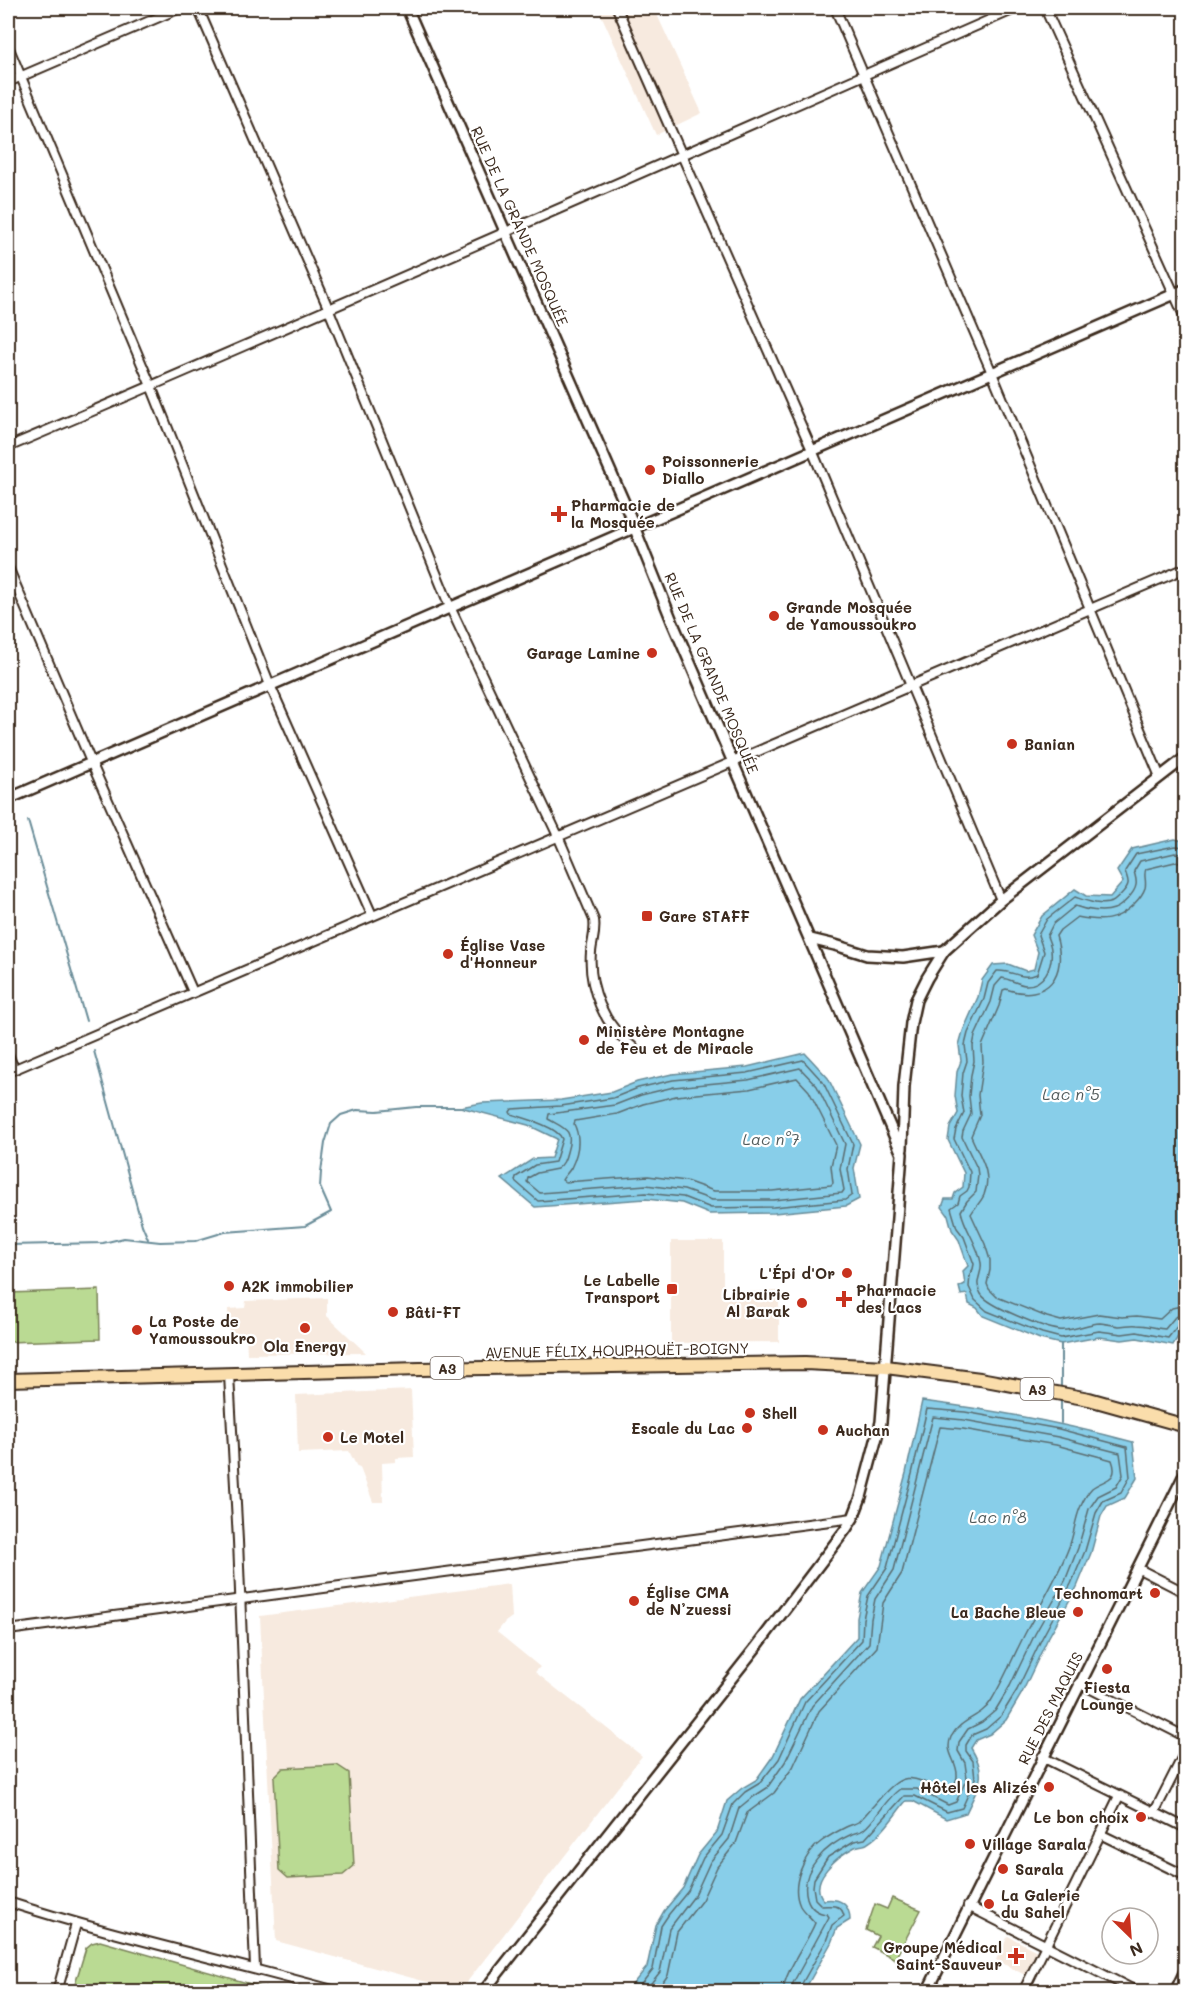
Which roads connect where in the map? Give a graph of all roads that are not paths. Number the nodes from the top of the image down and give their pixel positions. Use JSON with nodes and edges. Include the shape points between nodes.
{"nodes":[{"id":1,"x":180,"y":8,"type":"edge"},
{"id":2,"x":198,"y":8,"type":"edge"},
{"id":3,"x":407,"y":8,"type":"edge"},
{"id":4,"x":617,"y":8,"type":"edge"},
{"id":5,"x":835,"y":8,"type":"edge"},
{"id":6,"x":1017,"y":8,"type":"edge"},
{"id":7,"x":1045,"y":8,"type":"edge"},
{"id":8,"x":8,"y":46,"type":"edge"},
{"id":9,"x":863,"y":75,"type":"junction"},
{"id":10,"x":21,"y":77,"type":"junction"},
{"id":11,"x":8,"y":82,"type":"edge"},
{"id":12,"x":681,"y":155,"type":"junction"},
{"id":13,"x":506,"y":231,"type":"junction"},
{"id":14,"x":1185,"y":289,"type":"edge"},
{"id":15,"x":1174,"y":294,"type":"junction"},
{"id":16,"x":330,"y":310,"type":"junction"},
{"id":17,"x":1185,"y":320,"type":"edge"},
{"id":18,"x":992,"y":373,"type":"junction"},
{"id":19,"x":151,"y":386,"type":"junction"},
{"id":20,"x":8,"y":447,"type":"edge"},
{"id":21,"x":812,"y":450,"type":"junction"},
{"id":22,"x":634,"y":527,"type":"junction"},
{"id":23,"x":8,"y":567,"type":"edge"},
{"id":24,"x":1185,"y":568,"type":"edge"},
{"id":25,"x":450,"y":607,"type":"junction"},
{"id":26,"x":1090,"y":609,"type":"junction"},
{"id":27,"x":270,"y":685,"type":"junction"},
{"id":28,"x":911,"y":685,"type":"junction"},
{"id":29,"x":1185,"y":757,"type":"edge"},
{"id":30,"x":733,"y":761,"type":"junction"},
{"id":31,"x":91,"y":762,"type":"junction"},
{"id":32,"x":1160,"y":777,"type":"junction"},
{"id":33,"x":8,"y":799,"type":"edge"},
{"id":34,"x":558,"y":836,"type":"junction"},
{"id":35,"x":1001,"y":900,"type":"junction"},
{"id":36,"x":372,"y":915,"type":"junction"},
{"id":37,"x":810,"y":939,"type":"junction"},
{"id":38,"x":944,"y":951,"type":"junction"},
{"id":39,"x":193,"y":992,"type":"junction"},
{"id":40,"x":633,"y":1047,"type":"dead end"},
{"id":41,"x":8,"y":1053,"type":"edge"},
{"id":42,"x":11,"y":1070,"type":"edge"},
{"id":43,"x":902,"y":1154,"type":"junction"},
{"id":44,"x":886,"y":1367,"type":"junction"},
{"id":45,"x":229,"y":1375,"type":"junction"},
{"id":46,"x":8,"y":1380,"type":"edge"},
{"id":47,"x":1185,"y":1426,"type":"edge"},
{"id":48,"x":1185,"y":1471,"type":"edge"},
{"id":49,"x":853,"y":1518,"type":"junction"},
{"id":50,"x":1137,"y":1568,"type":"junction"},
{"id":51,"x":1185,"y":1593,"type":"edge"},
{"id":52,"x":240,"y":1599,"type":"junction"},
{"id":53,"x":8,"y":1630,"type":"edge"},
{"id":54,"x":1079,"y":1683,"type":"junction"},
{"id":55,"x":1185,"y":1737,"type":"edge"},
{"id":56,"x":1185,"y":1750,"type":"edge"},
{"id":57,"x":1042,"y":1757,"type":"junction"},
{"id":58,"x":1119,"y":1796,"type":"junction"},
{"id":59,"x":1154,"y":1813,"type":"junction"},
{"id":60,"x":1185,"y":1828,"type":"edge"},
{"id":61,"x":1100,"y":1834,"type":"junction"},
{"id":62,"x":1185,"y":1876,"type":"edge"},
{"id":63,"x":8,"y":1902,"type":"edge"},
{"id":64,"x":968,"y":1906,"type":"junction"},
{"id":65,"x":76,"y":1924,"type":"junction"},
{"id":66,"x":1046,"y":1944,"type":"junction"},
{"id":67,"x":255,"y":1968,"type":"junction"},
{"id":68,"x":1185,"y":1969,"type":"edge"},
{"id":69,"x":57,"y":1992,"type":"edge"},
{"id":70,"x":340,"y":1992,"type":"edge"},
{"id":71,"x":483,"y":1992,"type":"edge"},
{"id":72,"x":927,"y":1992,"type":"edge"},
{"id":73,"x":1023,"y":1992,"type":"edge"},
{"id":74,"x":1138,"y":1992,"type":"edge"},
{"id":75,"x":1175,"y":1992,"type":"edge"}],
"edges":[{"from":1,"to":10,"type":"street"},
{"from":2,"to":16,"type":"street"},
{"from":3,"to":13,"type":"street","name":"RUE DE LA GRANDE MOSQUÉE"},
{"from":4,"to":12,"type":"street"},
{"from":5,"to":9,"type":"street"},
{"from":6,"to":9,"type":"street"},
{"from":7,"to":15,"type":"street"},
{"from":8,"to":10,"type":"street"},
{"from":9,"to":12,"type":"street"},
{"from":9,"to":18,"type":"street"},
{"from":10,"to":11,"type":"street"},
{"from":10,"to":19,"type":"street"},
{"from":12,"to":13,"type":"street"},
{"from":12,"to":21,"type":"street"},
{"from":13,"to":16,"type":"street"},
{"from":13,"to":22,"type":"street","name":"RUE DE LA GRANDE MOSQUÉE"},
{"from":14,"to":15,"type":"street"},
{"from":15,"to":17,"type":"street"},
{"from":15,"to":18,"type":"street"},
{"from":16,"to":19,"type":"street"},
{"from":16,"to":25,"type":"street"},
{"from":18,"to":21,"type":"street"},
{"from":18,"to":26,"type":"street"},
{"from":19,"to":20,"type":"street"},
{"from":19,"to":27,"type":"street"},
{"from":21,"to":22,"type":"street"},
{"from":21,"to":28,"type":"street"},
{"from":22,"to":25,"type":"street"},
{"from":22,"to":30,"type":"street","name":"RUE DE LA GRANDE MOSQUÉE"},
{"from":23,"to":31,"type":"street"},
{"from":24,"to":26,"type":"street"},
{"from":25,"to":27,"type":"street"},
{"from":25,"to":34,"type":"street"},
{"from":26,"to":28,"type":"street"},
{"from":26,"to":32,"type":"street"},
{"from":27,"to":31,"type":"street"},
{"from":27,"to":36,"type":"street"},
{"from":28,"to":30,"type":"street"},
{"from":28,"to":35,"type":"street"},
{"from":29,"to":32,"type":"street"},
{"from":30,"to":34,"type":"street"},
{"from":30,"to":37,"type":"street","name":"RUE DE LA GRANDE MOSQUÉE"},
{"from":31,"to":33,"type":"street"},
{"from":31,"to":39,"type":"street"},
{"from":32,"to":35,"type":"street"},
{"from":34,"to":36,"type":"street"},
{"from":34,"to":40,"type":"street","via":[[594,920],[591,962],[597,1001],[616,1032]]},
{"from":35,"to":38,"type":"street"},
{"from":36,"to":39,"type":"street"},
{"from":37,"to":38,"type":"street","via":[[867,955],[903,957]]},
{"from":37,"to":43,"type":"street","name":"RUE DE LA GRANDE MOSQUÉE"},
{"from":38,"to":43,"type":"street","via":[[916,1000],[911,1023]]},
{"from":39,"to":42,"type":"street"},
{"from":41,"to":42,"type":"street"},
{"from":43,"to":44,"type":"street","name":"RUE DE LA GRANDE MOSQUÉE"},
{"from":44,"to":45,"type":"highway","name":"AVENUE FÉLIX HOUPHOUËT-BOIGNY","number":"A3","via":[[691,1364]]},
{"from":44,"to":47,"type":"highway","name":"AVENUE FÉLIX HOUPHOUËT-BOIGNY","number":"A3","via":[[1089,1399]]},
{"from":44,"to":49,"type":"street","name":"RUE DE LA GRANDE MOSQUÉE","via":[[880,1422]]},
{"from":45,"to":46,"type":"highway","name":"AVENUE FÉLIX HOUPHOUËT-BOIGNY","number":"A3"},
{"from":45,"to":52,"type":"street"},
{"from":48,"to":50,"type":"street","name":"RUE DES MAQUIS"},
{"from":49,"to":52,"type":"street"},
{"from":49,"to":71,"type":"street","name":"RUE DE LA GRANDE MOSQUÉE","via":[[757,1646]]},
{"from":50,"to":51,"type":"street"},
{"from":50,"to":54,"type":"street","name":"RUE DES MAQUIS"},
{"from":52,"to":53,"type":"street"},
{"from":52,"to":67,"type":"street"},
{"from":54,"to":55,"type":"street"},
{"from":54,"to":57,"type":"street","name":"RUE DES MAQUIS"},
{"from":56,"to":59,"type":"street"},
{"from":57,"to":58,"type":"street"},
{"from":57,"to":64,"type":"street","name":"RUE DES MAQUIS"},
{"from":58,"to":59,"type":"street"},
{"from":58,"to":61,"type":"street"},
{"from":59,"to":60,"type":"street"},
{"from":61,"to":62,"type":"street"},
{"from":61,"to":66,"type":"street"},
{"from":63,"to":65,"type":"street"},
{"from":64,"to":66,"type":"street"},
{"from":64,"to":72,"type":"street","name":"RUE DES MAQUIS"},
{"from":65,"to":67,"type":"street"},
{"from":65,"to":69,"type":"street"},
{"from":66,"to":73,"type":"street"},
{"from":66,"to":74,"type":"street"},
{"from":67,"to":70,"type":"street"},
{"from":68,"to":75,"type":"street"}]}
